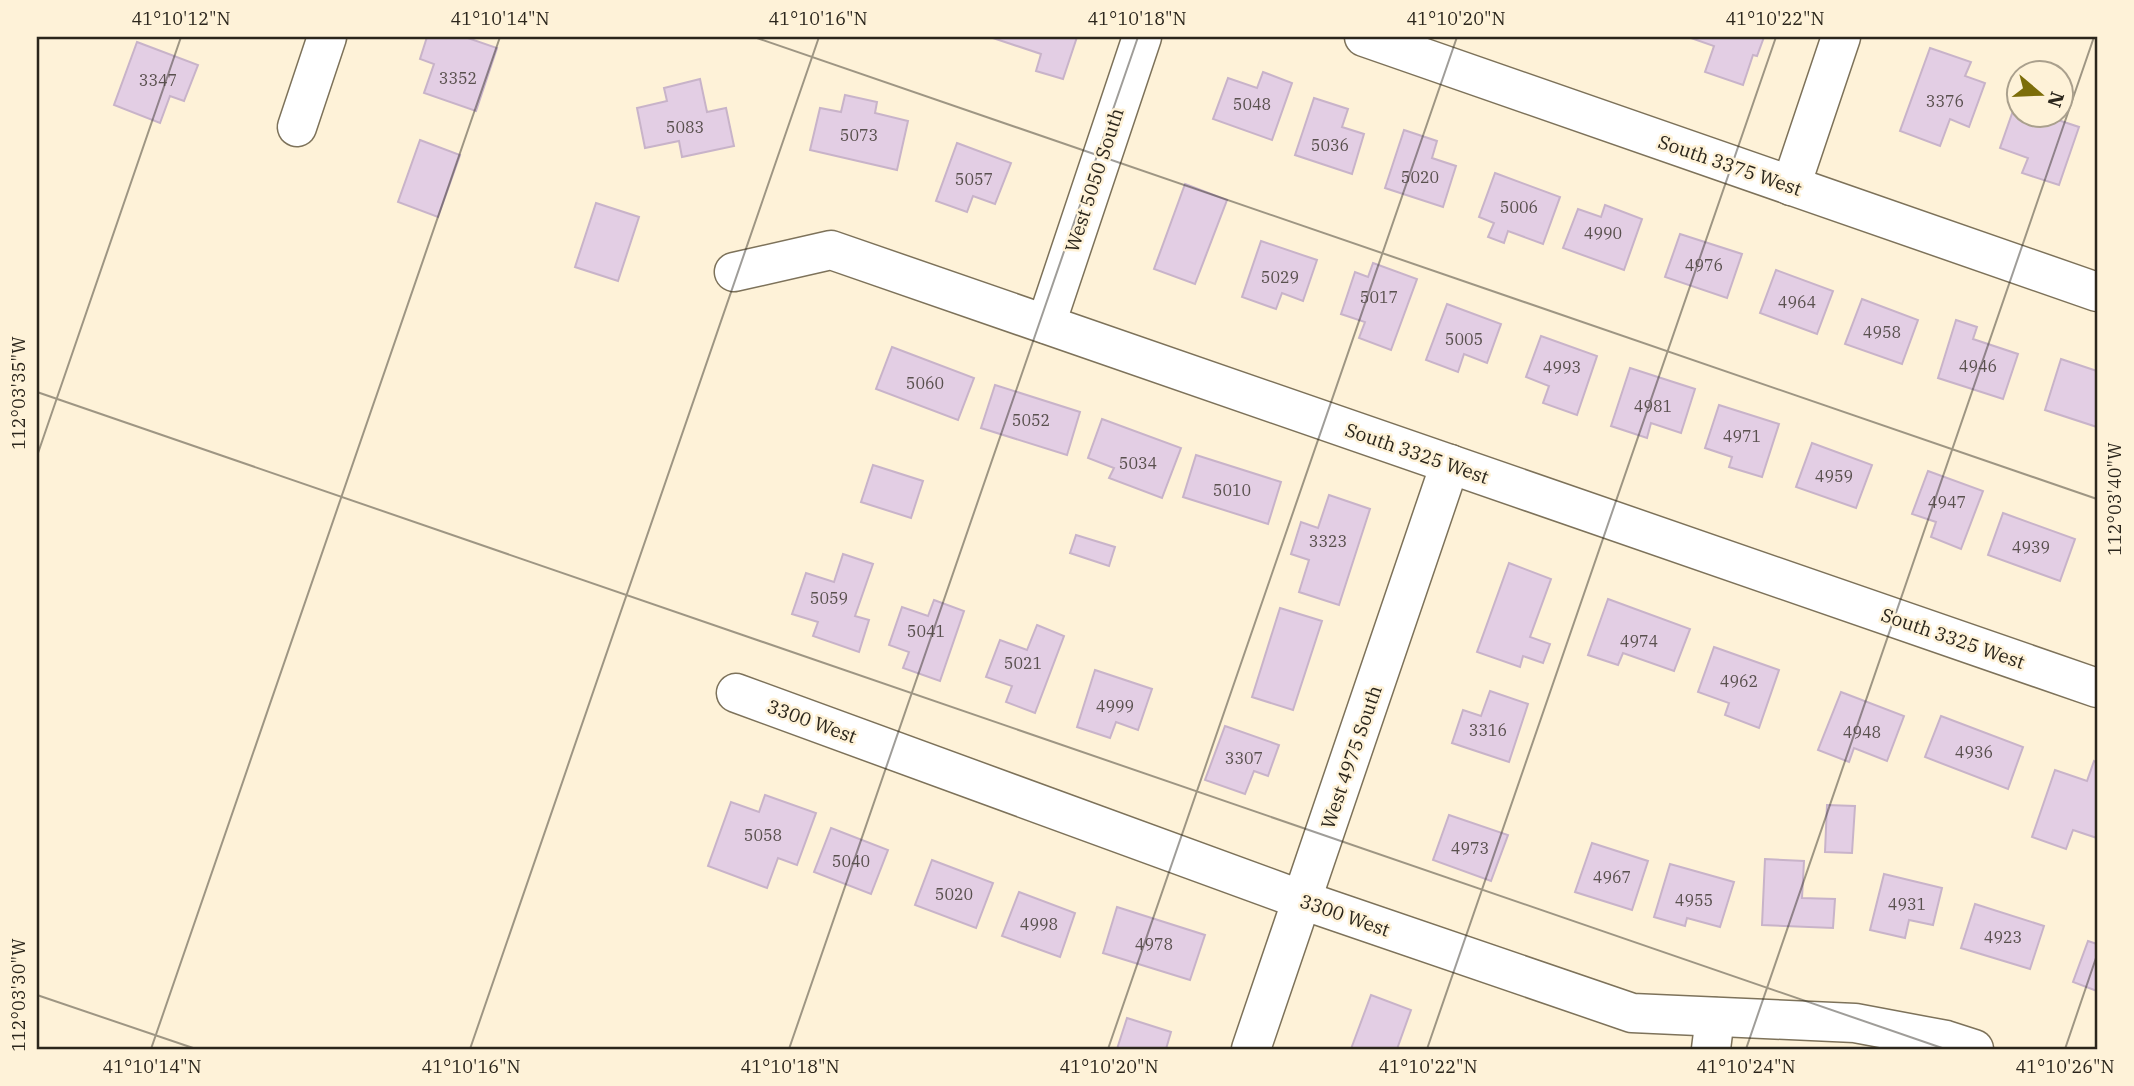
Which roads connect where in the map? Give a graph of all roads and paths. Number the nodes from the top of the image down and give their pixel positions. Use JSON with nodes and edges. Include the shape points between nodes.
{"nodes":[{"id":1,"x":327,"y":37,"type":"edge"},
{"id":2,"x":1142,"y":37,"type":"edge"},
{"id":3,"x":1364,"y":37,"type":"edge"},
{"id":4,"x":1841,"y":37,"type":"edge"},
{"id":5,"x":297,"y":127,"type":"dead end"},
{"id":6,"x":1791,"y":186,"type":"junction"},
{"id":7,"x":734,"y":272,"type":"dead end"},
{"id":8,"x":2097,"y":292,"type":"edge"},
{"id":9,"x":1046,"y":324,"type":"junction"},
{"id":10,"x":1450,"y":464,"type":"junction"},
{"id":11,"x":2097,"y":688,"type":"edge"},
{"id":12,"x":736,"y":693,"type":"dead end"},
{"id":13,"x":1302,"y":900,"type":"junction"},
{"id":14,"x":1713,"y":1033,"type":"edge"},
{"id":15,"x":1251,"y":1049,"type":"edge"},
{"id":16,"x":1974,"y":1049,"type":"edge"}],
"edges":[{"from":1,"to":5,"type":"street"},
{"from":2,"to":9,"type":"street","name":"West 5050 South"},
{"from":3,"to":6,"type":"street","name":"South 3375 West"},
{"from":4,"to":6,"type":"street"},
{"from":6,"to":8,"type":"street","name":"South 3375 West"},
{"from":7,"to":9,"type":"street","name":"South 3325 West","via":[[831,250]]},
{"from":9,"to":10,"type":"street","name":"South 3325 West"},
{"from":10,"to":11,"type":"street","name":"South 3325 West"},
{"from":10,"to":13,"type":"street","name":"West 4975 South"},
{"from":12,"to":13,"type":"street","name":"3300 West"},
{"from":13,"to":14,"type":"street","name":"3300 West","via":[[1632,1013]]},
{"from":13,"to":15,"type":"street","name":"West 4975 South"},
{"from":14,"to":16,"type":"street","name":"3300 West","via":[[1855,1023]]}]}
